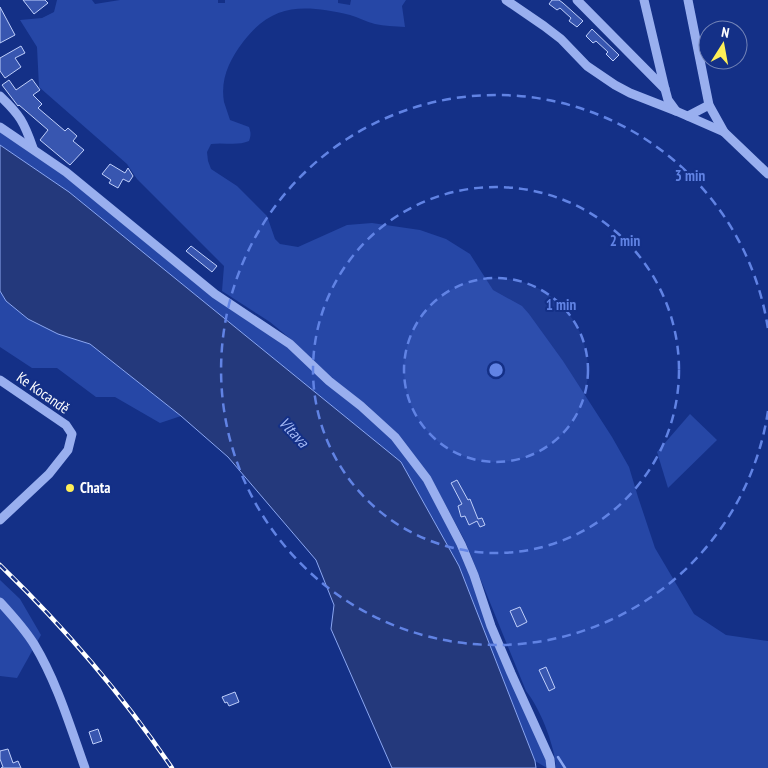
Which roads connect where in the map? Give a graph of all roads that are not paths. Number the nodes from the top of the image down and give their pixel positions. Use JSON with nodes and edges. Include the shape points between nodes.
{"nodes":[{"id":1,"x":506,"y":0,"type":"edge"},
{"id":2,"x":577,"y":0,"type":"edge"},
{"id":3,"x":644,"y":0,"type":"edge"},
{"id":4,"x":688,"y":0,"type":"edge"},
{"id":5,"x":656,"y":54,"type":"junction"},
{"id":6,"x":641,"y":63,"type":"junction"},
{"id":7,"x":665,"y":89,"type":"junction"},
{"id":8,"x":0,"y":96,"type":"edge"},
{"id":9,"x":709,"y":105,"type":"junction"},
{"id":10,"x":676,"y":111,"type":"junction"},
{"id":11,"x":688,"y":116,"type":"junction"},
{"id":12,"x":0,"y":127,"type":"edge"},
{"id":13,"x":724,"y":132,"type":"junction"},
{"id":14,"x":33,"y":148,"type":"junction"},
{"id":15,"x":768,"y":174,"type":"edge"},
{"id":16,"x":0,"y":380,"type":"edge"},
{"id":17,"x":0,"y":520,"type":"edge"},
{"id":18,"x":0,"y":602,"type":"edge"},
{"id":19,"x":85,"y":768,"type":"edge"},
{"id":20,"x":551,"y":768,"type":"edge"}],
"edges":[{"from":1,"to":10,"type":"street","via":[[562,39],[587,66],[615,86]]},
{"from":2,"to":6,"type":"street"},
{"from":3,"to":5,"type":"street"},
{"from":4,"to":9,"type":"street"},
{"from":5,"to":6,"type":"street"},
{"from":5,"to":7,"type":"street"},
{"from":6,"to":7,"type":"street"},
{"from":7,"to":10,"type":"street"},
{"from":8,"to":14,"type":"street","via":[[18,113]]},
{"from":9,"to":11,"type":"street"},
{"from":9,"to":13,"type":"street"},
{"from":10,"to":11,"type":"street"},
{"from":11,"to":13,"type":"street"},
{"from":12,"to":14,"type":"street"},
{"from":13,"to":15,"type":"street"},
{"from":14,"to":20,"type":"street","via":[[215,294],[290,344],[394,437],[427,480],[461,544],[491,626],[550,759]]},
{"from":16,"to":17,"type":"street","name":"Ke Kocandě","via":[[66,425],[72,434],[68,450],[49,474]]},
{"from":18,"to":19,"type":"street","via":[[33,643],[51,676]]}]}
